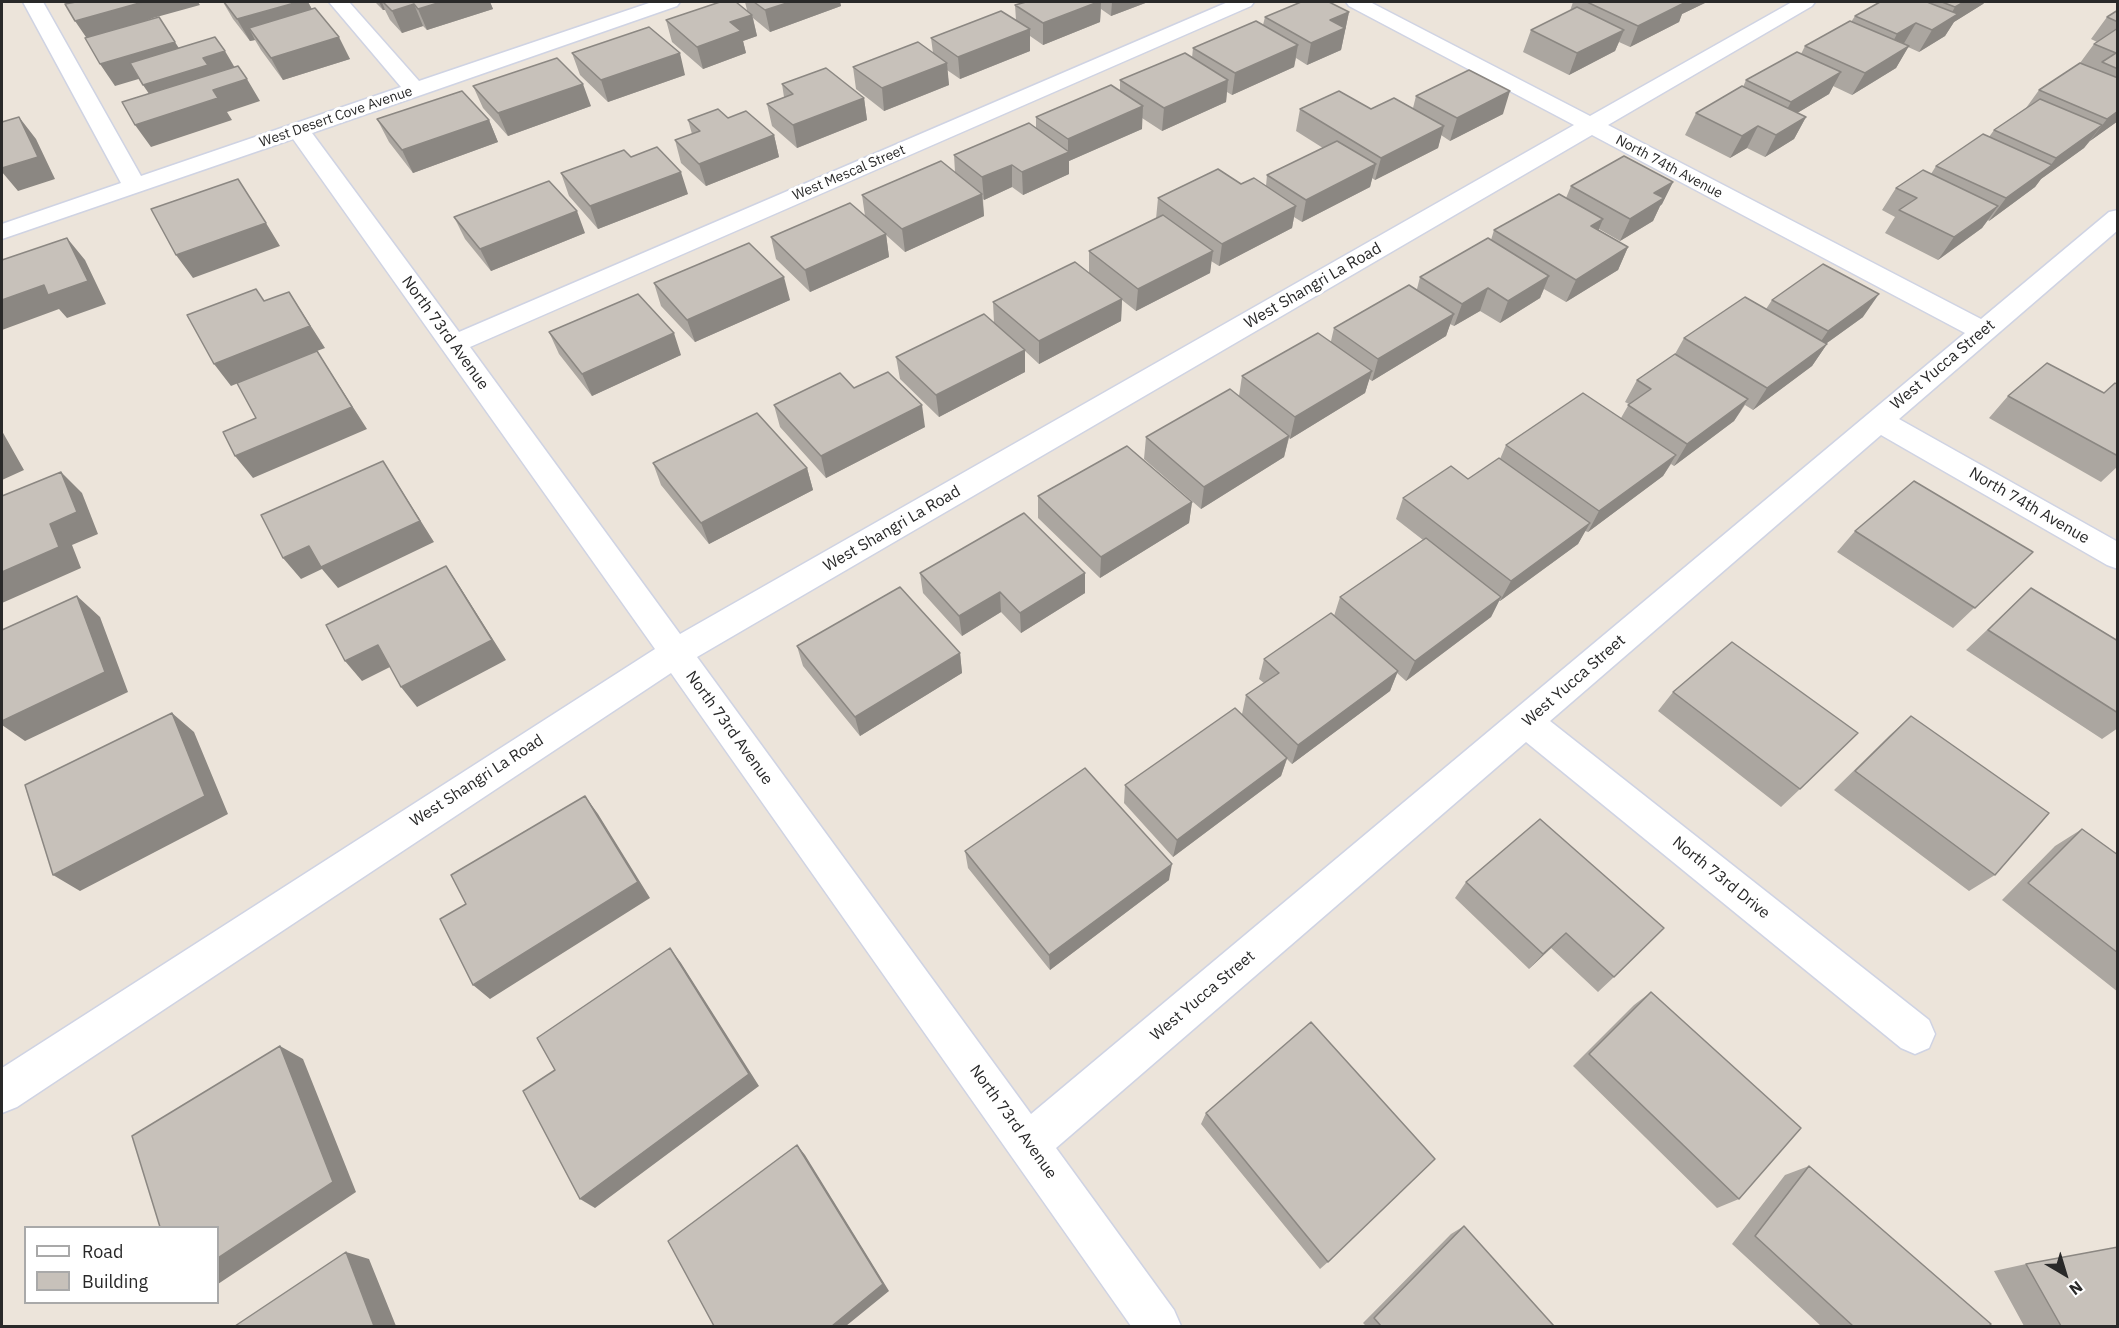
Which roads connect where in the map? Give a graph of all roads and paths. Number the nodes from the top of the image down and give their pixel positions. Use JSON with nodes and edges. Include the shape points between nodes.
{"nodes":[{"id":1,"x":33,"y":2,"type":"edge"},
{"id":2,"x":339,"y":2,"type":"edge"},
{"id":3,"x":670,"y":2,"type":"edge"},
{"id":4,"x":1244,"y":2,"type":"edge"},
{"id":5,"x":1356,"y":2,"type":"edge"},
{"id":6,"x":1805,"y":2,"type":"edge"},
{"id":7,"x":415,"y":90,"type":"junction"},
{"id":8,"x":1591,"y":126,"type":"junction"},
{"id":9,"x":298,"y":130,"type":"junction"},
{"id":10,"x":135,"y":187,"type":"junction"},
{"id":11,"x":2118,"y":217,"type":"edge"},
{"id":12,"x":2,"y":232,"type":"edge"},
{"id":13,"x":1983,"y":331,"type":"junction"},
{"id":14,"x":454,"y":344,"type":"junction"},
{"id":15,"x":1878,"y":420,"type":"junction"},
{"id":16,"x":2118,"y":557,"type":"edge"},
{"id":17,"x":675,"y":653,"type":"junction"},
{"id":18,"x":1526,"y":722,"type":"junction"},
{"id":19,"x":1916,"y":1034,"type":"dead end"},
{"id":20,"x":2,"y":1092,"type":"edge"},
{"id":21,"x":1029,"y":1144,"type":"junction"},
{"id":22,"x":1158,"y":1326,"type":"edge"}],
"edges":[{"from":1,"to":10,"type":"street"},
{"from":2,"to":7,"type":"street"},
{"from":3,"to":7,"type":"street","name":"West Desert Cove Avenue"},
{"from":4,"to":14,"type":"street","name":"West Mescal Street"},
{"from":5,"to":8,"type":"street","name":"North 74th Avenue"},
{"from":6,"to":8,"type":"street","name":"West Shangri La Road"},
{"from":7,"to":9,"type":"street","name":"West Desert Cove Avenue"},
{"from":8,"to":13,"type":"street","name":"North 74th Avenue"},
{"from":8,"to":17,"type":"street","name":"West Shangri La Road"},
{"from":9,"to":10,"type":"street","name":"West Desert Cove Avenue"},
{"from":9,"to":14,"type":"street","name":"North 73rd Avenue"},
{"from":10,"to":12,"type":"street","name":"West Desert Cove Avenue"},
{"from":11,"to":13,"type":"street","name":"West Yucca Street"},
{"from":13,"to":15,"type":"street","name":"West Yucca Street"},
{"from":14,"to":17,"type":"street","name":"North 73rd Avenue"},
{"from":15,"to":16,"type":"street","name":"North 74th Avenue"},
{"from":15,"to":18,"type":"street","name":"West Yucca Street"},
{"from":17,"to":20,"type":"street","name":"West Shangri La Road"},
{"from":17,"to":21,"type":"street","name":"North 73rd Avenue"},
{"from":18,"to":19,"type":"street","name":"North 73rd Drive"},
{"from":18,"to":21,"type":"street","name":"West Yucca Street"},
{"from":21,"to":22,"type":"street","name":"North 73rd Avenue"}]}
